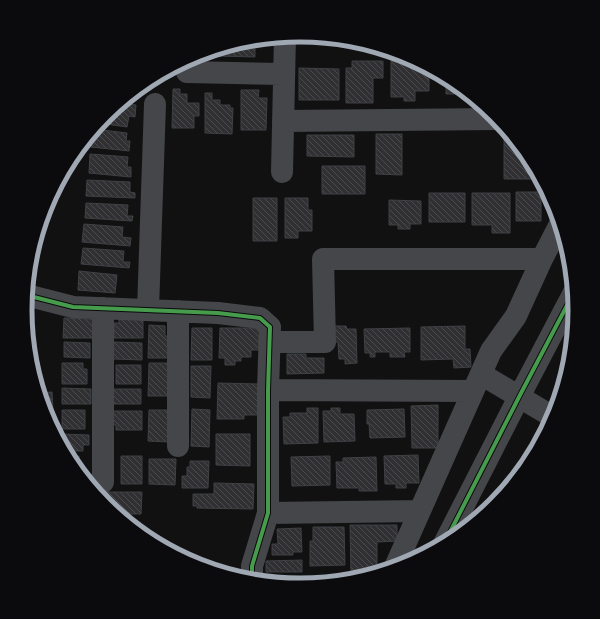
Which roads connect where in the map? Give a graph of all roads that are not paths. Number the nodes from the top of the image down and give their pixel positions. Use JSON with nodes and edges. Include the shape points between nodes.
{"nodes":[{"id":1,"x":285,"y":42,"type":"edge"},
{"id":2,"x":187,"y":66,"type":"edge"},
{"id":3,"x":283,"y":74,"type":"junction"},
{"id":4,"x":155,"y":104,"type":"dead end"},
{"id":5,"x":489,"y":119,"type":"edge"},
{"id":6,"x":283,"y":121,"type":"junction"},
{"id":7,"x":282,"y":172,"type":"dead end"},
{"id":8,"x":556,"y":231,"type":"edge"},
{"id":9,"x":542,"y":259,"type":"junction"},
{"id":10,"x":33,"y":297,"type":"edge"},
{"id":11,"x":568,"y":306,"type":"edge"},
{"id":12,"x":103,"y":308,"type":"junction"},
{"id":13,"x":148,"y":310,"type":"junction"},
{"id":14,"x":178,"y":311,"type":"junction"},
{"id":15,"x":269,"y":342,"type":"junction"},
{"id":16,"x":477,"y":382,"type":"junction"},
{"id":17,"x":268,"y":390,"type":"junction"},
{"id":18,"x":526,"y":401,"type":"junction"},
{"id":19,"x":547,"y":414,"type":"edge"},
{"id":20,"x":178,"y":446,"type":"dead end"},
{"id":21,"x":103,"y":482,"type":"dead end"},
{"id":22,"x":420,"y":511,"type":"junction"},
{"id":23,"x":268,"y":513,"type":"junction"},
{"id":24,"x":452,"y":530,"type":"edge"},
{"id":25,"x":399,"y":558,"type":"edge"},
{"id":26,"x":252,"y":573,"type":"edge"}],
"edges":[{"from":1,"to":3,"type":"street"},
{"from":2,"to":3,"type":"street","via":[[187,72]]},
{"from":3,"to":6,"type":"street"},
{"from":4,"to":13,"type":"street"},
{"from":5,"to":6,"type":"street"},
{"from":6,"to":7,"type":"street"},
{"from":8,"to":9,"type":"street"},
{"from":9,"to":15,"type":"street","via":[[323,259],[325,342]]},
{"from":9,"to":16,"type":"street","via":[[516,316],[491,351]]},
{"from":10,"to":12,"type":"street","via":[[73,307]]},
{"from":11,"to":18,"type":"street"},
{"from":12,"to":13,"type":"street"},
{"from":12,"to":21,"type":"street"},
{"from":13,"to":14,"type":"street"},
{"from":14,"to":15,"type":"street","via":[[260,318],[270,327]]},
{"from":14,"to":20,"type":"street"},
{"from":15,"to":17,"type":"street"},
{"from":16,"to":17,"type":"street"},
{"from":16,"to":18,"type":"street"},
{"from":16,"to":22,"type":"street"},
{"from":17,"to":23,"type":"street"},
{"from":18,"to":19,"type":"street"},
{"from":18,"to":24,"type":"street"},
{"from":22,"to":23,"type":"street"},
{"from":22,"to":25,"type":"street"},
{"from":23,"to":26,"type":"street"}]}
